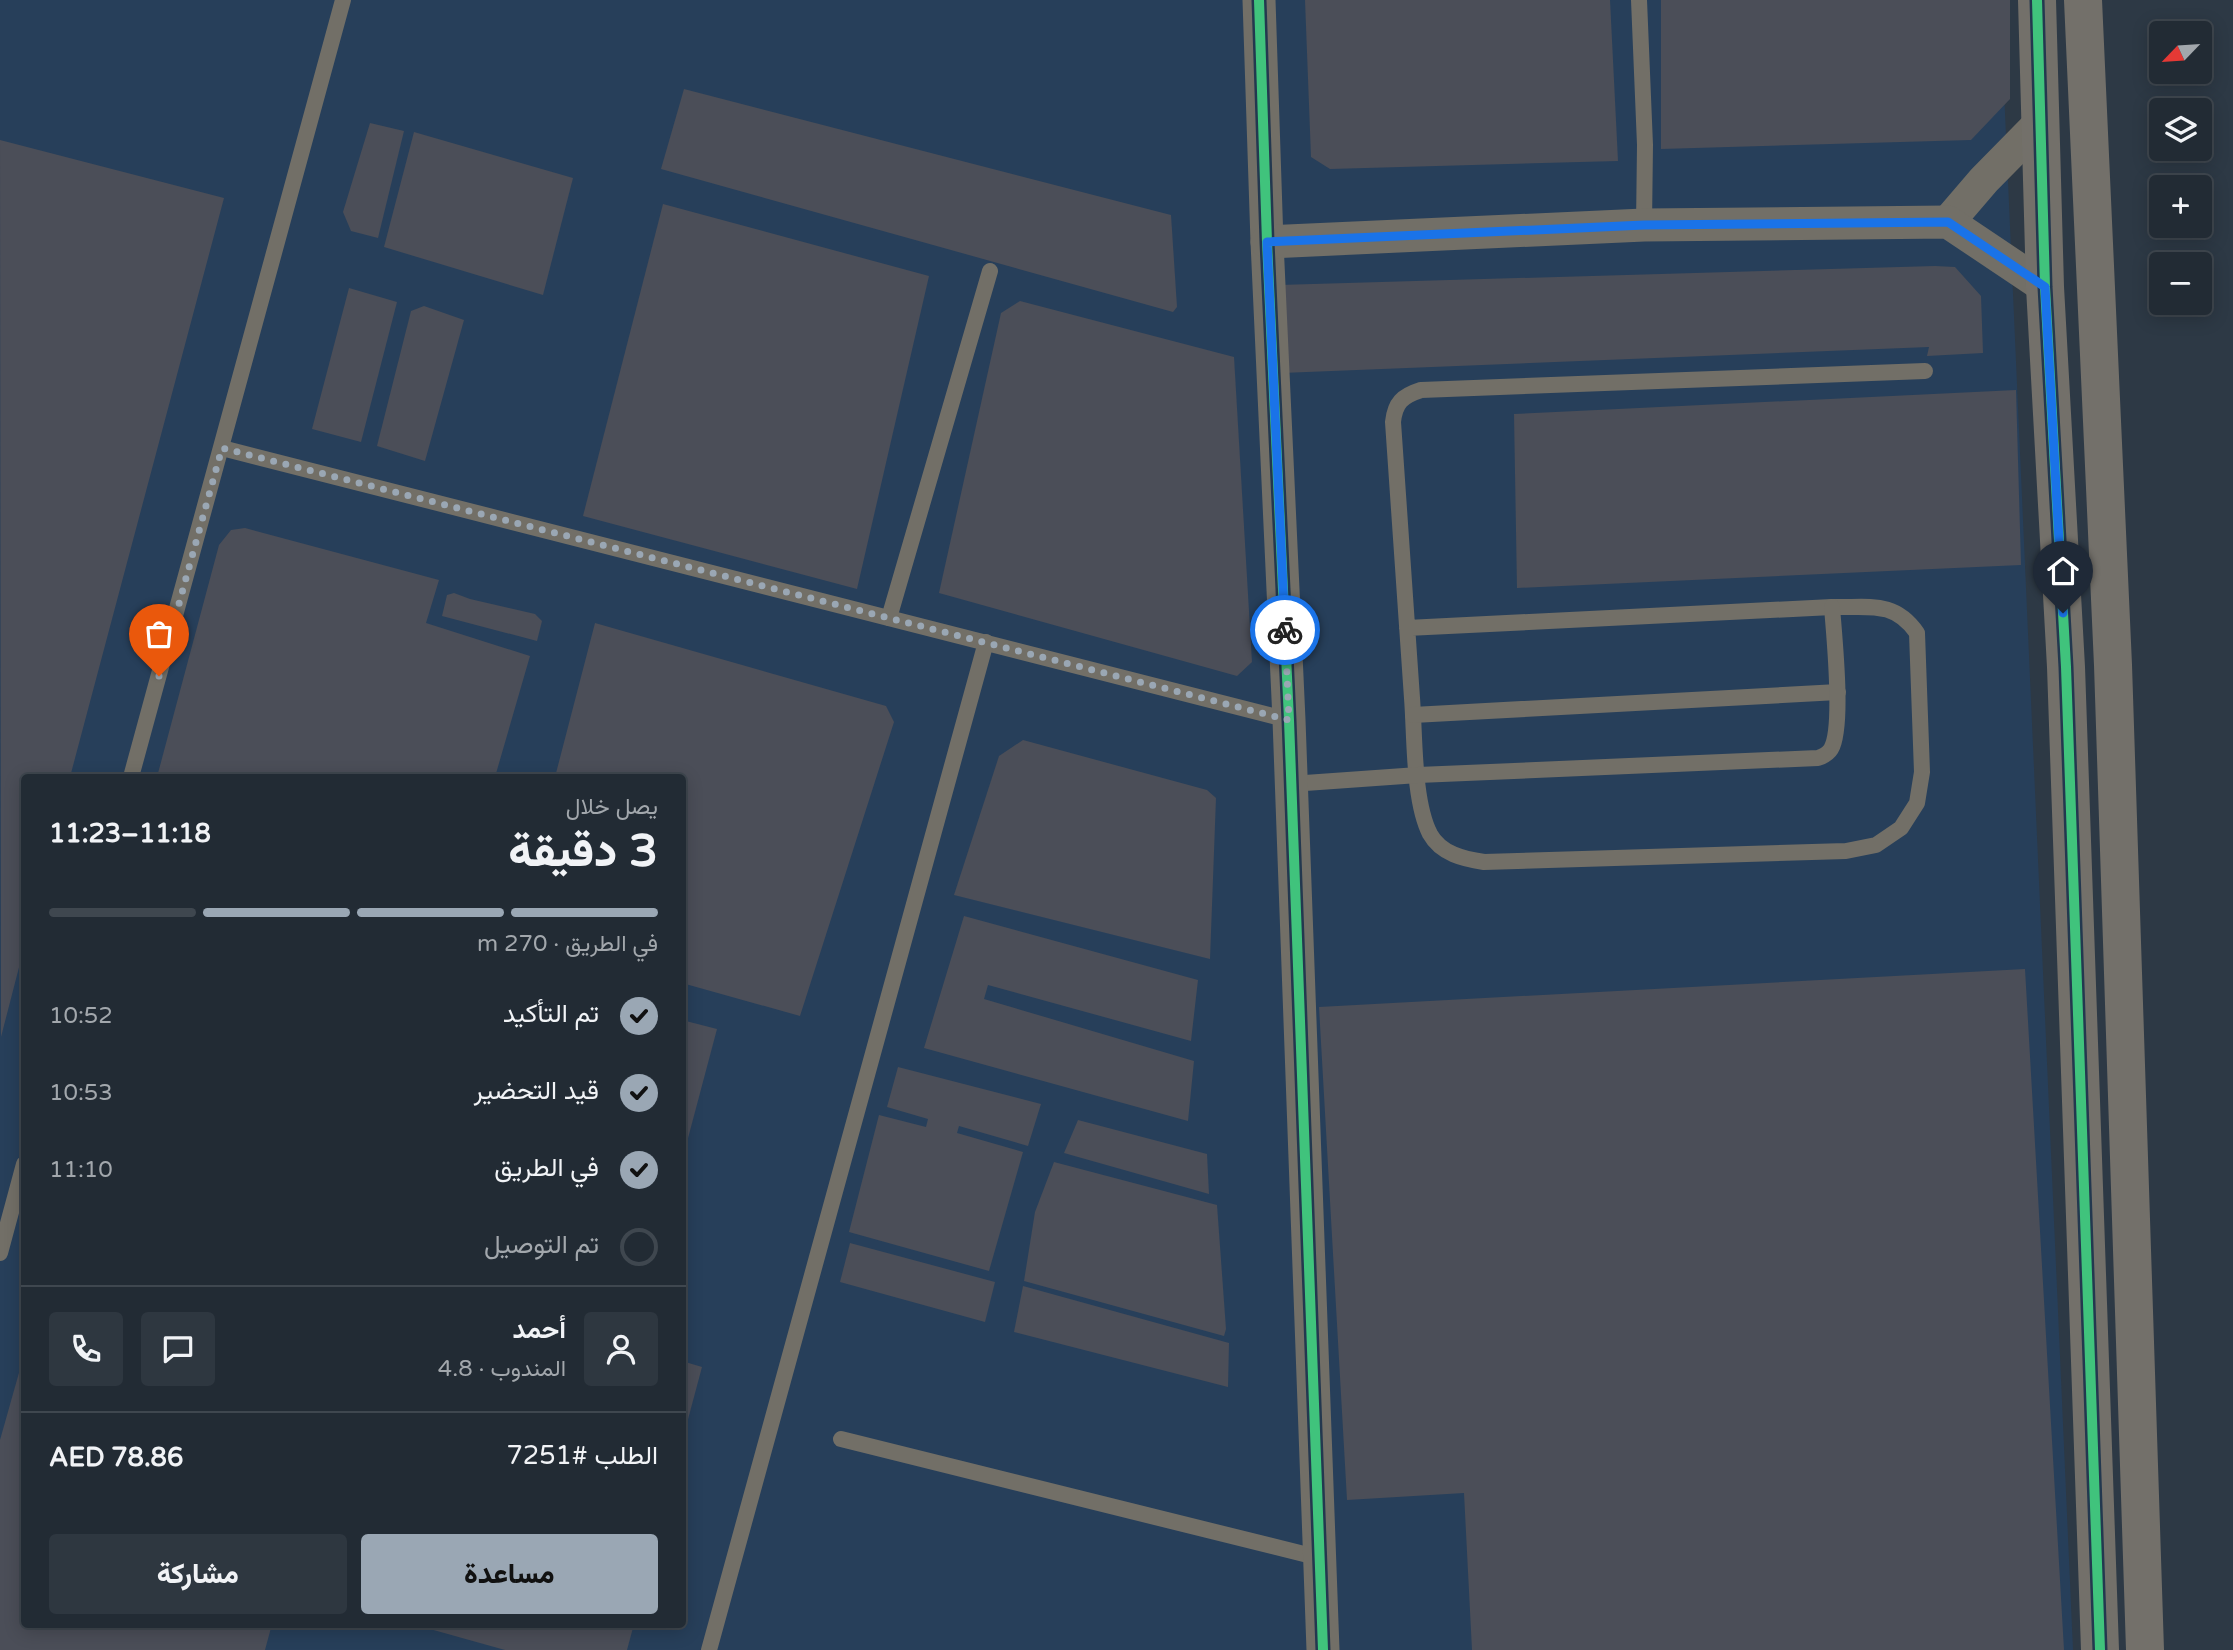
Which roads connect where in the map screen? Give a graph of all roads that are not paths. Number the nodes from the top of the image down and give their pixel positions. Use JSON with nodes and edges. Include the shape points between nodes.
{"nodes":[{"id":1,"x":343,"y":0,"type":"edge"},
{"id":2,"x":1259,"y":0,"type":"edge"},
{"id":3,"x":1639,"y":0,"type":"edge"},
{"id":4,"x":2037,"y":0,"type":"edge"},
{"id":5,"x":2082,"y":0,"type":"edge"},
{"id":6,"x":2040,"y":123,"type":"junction"},
{"id":7,"x":1948,"y":222,"type":"junction"},
{"id":8,"x":1644,"y":225,"type":"junction"},
{"id":9,"x":1267,"y":242,"type":"junction"},
{"id":10,"x":990,"y":271,"type":"dead end"},
{"id":11,"x":2045,"y":287,"type":"junction"},
{"id":12,"x":1925,"y":371,"type":"dead end"},
{"id":13,"x":222,"y":448,"type":"junction"},
{"id":14,"x":1832,"y":607,"type":"junction"},
{"id":15,"x":889,"y":618,"type":"junction"},
{"id":16,"x":1407,"y":628,"type":"junction"},
{"id":17,"x":986,"y":642,"type":"junction"},
{"id":18,"x":1838,"y":692,"type":"junction"},
{"id":19,"x":1413,"y":715,"type":"junction"},
{"id":20,"x":1289,"y":720,"type":"junction"},
{"id":21,"x":132,"y":774,"type":"edge"},
{"id":22,"x":1418,"y":775,"type":"junction"},
{"id":23,"x":1291,"y":784,"type":"junction"},
{"id":24,"x":21,"y":1175,"type":"edge"},
{"id":25,"x":0,"y":1253,"type":"edge"},
{"id":26,"x":841,"y":1439,"type":"dead end"},
{"id":27,"x":1320,"y":1558,"type":"junction"},
{"id":28,"x":709,"y":1650,"type":"edge"},
{"id":29,"x":1323,"y":1650,"type":"edge"},
{"id":30,"x":2100,"y":1650,"type":"edge"},
{"id":31,"x":2145,"y":1650,"type":"edge"}],
"edges":[{"from":1,"to":13,"type":"lane"},
{"from":2,"to":9,"type":"street"},
{"from":3,"to":8,"type":"lane"},
{"from":4,"to":6,"type":"street"},
{"from":5,"to":31,"type":"street","via":[[2113,679]]},
{"from":6,"to":7,"type":"street"},
{"from":6,"to":11,"type":"street"},
{"from":7,"to":8,"type":"street"},
{"from":7,"to":11,"type":"street"},
{"from":8,"to":9,"type":"street"},
{"from":9,"to":20,"type":"street"},
{"from":10,"to":15,"type":"lane"},
{"from":11,"to":30,"type":"street","via":[[2066,667]]},
{"from":12,"to":16,"type":"lane","via":[[1409,393],[1399,400],[1393,422]]},
{"from":13,"to":15,"type":"lane"},
{"from":13,"to":21,"type":"lane"},
{"from":14,"to":16,"type":"lane"},
{"from":14,"to":18,"type":"lane"},
{"from":14,"to":22,"type":"lane","via":[[1894,611],[1917,634],[1922,772],[1917,803],[1902,828],[1876,845],[1846,851],[1464,859],[1432,837],[1423,817]]},
{"from":15,"to":17,"type":"lane"},
{"from":16,"to":19,"type":"lane"},
{"from":17,"to":20,"type":"lane"},
{"from":17,"to":28,"type":"lane"},
{"from":18,"to":19,"type":"lane"},
{"from":18,"to":22,"type":"lane","via":[[1833,746],[1818,758]]},
{"from":19,"to":22,"type":"lane"},
{"from":20,"to":23,"type":"street"},
{"from":22,"to":23,"type":"lane"},
{"from":23,"to":27,"type":"street"},
{"from":24,"to":25,"type":"lane"},
{"from":26,"to":27,"type":"lane"},
{"from":27,"to":29,"type":"street"}]}
